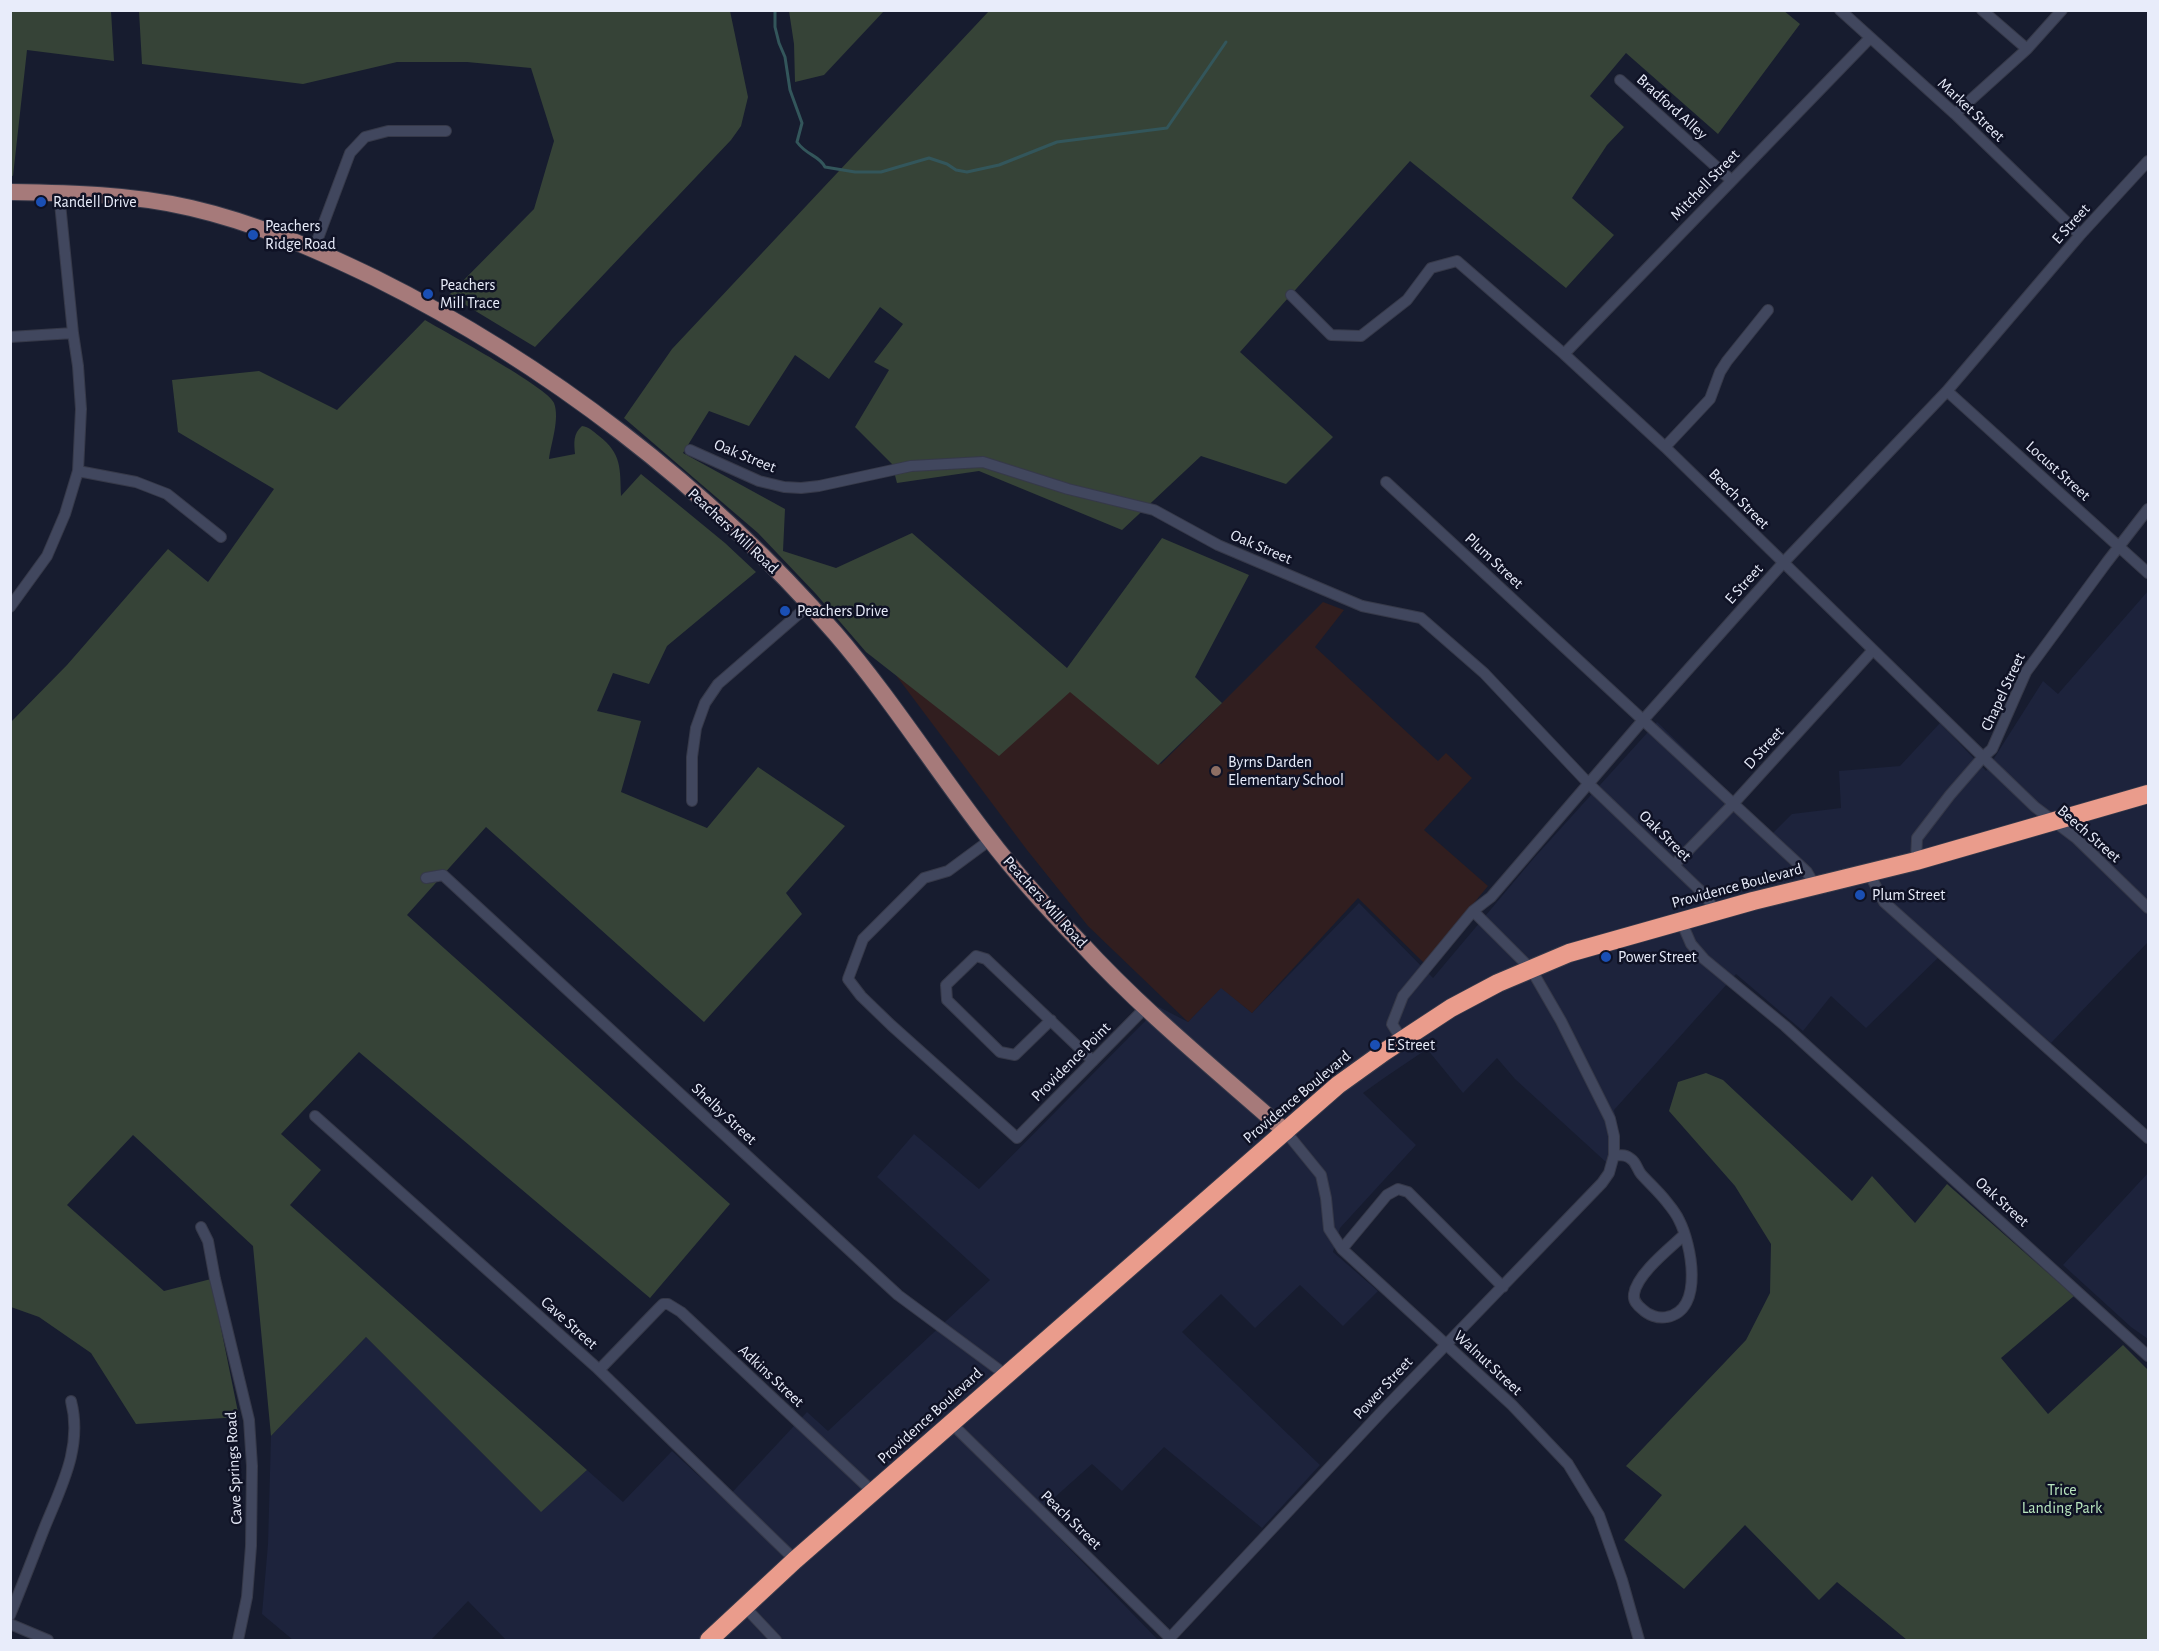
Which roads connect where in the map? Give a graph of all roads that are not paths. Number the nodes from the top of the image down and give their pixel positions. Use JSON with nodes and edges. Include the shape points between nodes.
{"nodes":[{"id":1,"x":1840,"y":10,"type":"edge"},
{"id":2,"x":1982,"y":10,"type":"edge"},
{"id":3,"x":2062,"y":10,"type":"edge"},
{"id":4,"x":1870,"y":38,"type":"junction"},
{"id":5,"x":2027,"y":49,"type":"junction"},
{"id":6,"x":1620,"y":80,"type":"dead end"},
{"id":7,"x":1955,"y":114,"type":"junction"},
{"id":8,"x":446,"y":131,"type":"dead end"},
{"id":9,"x":2148,"y":161,"type":"edge"},
{"id":10,"x":1731,"y":180,"type":"junction"},
{"id":11,"x":10,"y":192,"type":"edge"},
{"id":12,"x":59,"y":193,"type":"junction"},
{"id":13,"x":2080,"y":235,"type":"junction"},
{"id":14,"x":314,"y":249,"type":"junction"},
{"id":15,"x":1291,"y":295,"type":"dead end"},
{"id":16,"x":1768,"y":310,"type":"dead end"},
{"id":17,"x":73,"y":333,"type":"junction"},
{"id":18,"x":10,"y":337,"type":"edge"},
{"id":19,"x":1564,"y":354,"type":"junction"},
{"id":20,"x":1947,"y":391,"type":"junction"},
{"id":21,"x":1665,"y":447,"type":"junction"},
{"id":22,"x":690,"y":450,"type":"dead end"},
{"id":23,"x":78,"y":471,"type":"junction"},
{"id":24,"x":1386,"y":482,"type":"dead end"},
{"id":25,"x":2148,"y":509,"type":"edge"},
{"id":26,"x":221,"y":537,"type":"dead end"},
{"id":27,"x":2119,"y":546,"type":"junction"},
{"id":28,"x":1783,"y":563,"type":"junction"},
{"id":29,"x":2148,"y":573,"type":"edge"},
{"id":30,"x":809,"y":605,"type":"junction"},
{"id":31,"x":10,"y":607,"type":"edge"},
{"id":32,"x":1873,"y":650,"type":"junction"},
{"id":33,"x":1644,"y":719,"type":"junction"},
{"id":34,"x":1983,"y":757,"type":"junction"},
{"id":35,"x":1589,"y":784,"type":"junction"},
{"id":36,"x":2148,"y":794,"type":"edge"},
{"id":37,"x":692,"y":801,"type":"dead end"},
{"id":38,"x":1734,"y":803,"type":"junction"},
{"id":39,"x":2052,"y":822,"type":"junction"},
{"id":40,"x":990,"y":840,"type":"junction"},
{"id":41,"x":1916,"y":861,"type":"junction"},
{"id":42,"x":1675,"y":864,"type":"junction"},
{"id":43,"x":1869,"y":873,"type":"junction"},
{"id":44,"x":426,"y":878,"type":"dead end"},
{"id":45,"x":1815,"y":886,"type":"junction"},
{"id":46,"x":2148,"y":909,"type":"edge"},
{"id":47,"x":1473,"y":910,"type":"junction"},
{"id":48,"x":1715,"y":912,"type":"junction"},
{"id":49,"x":1681,"y":921,"type":"junction"},
{"id":50,"x":1531,"y":969,"type":"junction"},
{"id":51,"x":1146,"y":1007,"type":"junction"},
{"id":52,"x":1051,"y":1020,"type":"junction"},
{"id":53,"x":1402,"y":1040,"type":"junction"},
{"id":54,"x":1093,"y":1061,"type":"junction"},
{"id":55,"x":315,"y":1116,"type":"dead end"},
{"id":56,"x":1286,"y":1132,"type":"junction"},
{"id":57,"x":2148,"y":1138,"type":"edge"},
{"id":58,"x":1614,"y":1155,"type":"junction"},
{"id":59,"x":201,"y":1227,"type":"dead end"},
{"id":60,"x":1684,"y":1235,"type":"junction"},
{"id":61,"x":1342,"y":1249,"type":"junction"},
{"id":62,"x":1503,"y":1287,"type":"junction"},
{"id":63,"x":1445,"y":1344,"type":"junction"},
{"id":64,"x":2148,"y":1356,"type":"edge"},
{"id":65,"x":599,"y":1370,"type":"junction"},
{"id":66,"x":1006,"y":1375,"type":"junction"},
{"id":67,"x":71,"y":1401,"type":"dead end"},
{"id":68,"x":951,"y":1423,"type":"junction"},
{"id":69,"x":873,"y":1492,"type":"junction"},
{"id":70,"x":795,"y":1560,"type":"junction"},
{"id":71,"x":744,"y":1606,"type":"junction"},
{"id":72,"x":10,"y":1615,"type":"edge"},
{"id":73,"x":10,"y":1624,"type":"edge"},
{"id":74,"x":1169,"y":1639,"type":"edge"},
{"id":75,"x":48,"y":1641,"type":"edge"},
{"id":76,"x":238,"y":1641,"type":"edge"},
{"id":77,"x":710,"y":1641,"type":"edge"},
{"id":78,"x":776,"y":1641,"type":"edge"},
{"id":79,"x":1639,"y":1641,"type":"edge"}],
"edges":[{"from":1,"to":4,"type":"street","name":"Market Street"},
{"from":2,"to":5,"type":"street"},
{"from":3,"to":5,"type":"street"},
{"from":4,"to":7,"type":"street","name":"Market Street"},
{"from":4,"to":10,"type":"street","name":"Mitchell Street"},
{"from":5,"to":7,"type":"street"},
{"from":6,"to":10,"type":"street","name":"Bradford Alley"},
{"from":7,"to":13,"type":"street","name":"Market Street"},
{"from":8,"to":14,"type":"street","via":[[388,131],[365,137],[350,153]]},
{"from":9,"to":13,"type":"street","name":"E Street"},
{"from":10,"to":19,"type":"street","name":"Mitchell Street"},
{"from":11,"to":12,"type":"main road","name":"Peachers Mill Road"},
{"from":12,"to":14,"type":"main road","name":"Peachers Mill Road","via":[[187,207],[263,228]]},
{"from":12,"to":17,"type":"street"},
{"from":13,"to":20,"type":"street","name":"E Street"},
{"from":14,"to":30,"type":"main road","name":"Peachers Mill Road","via":[[482,336],[611,424],[740,536]]},
{"from":15,"to":19,"type":"street","name":"Beech Street","via":[[1332,335],[1361,336],[1407,300],[1431,268],[1457,261]]},
{"from":16,"to":21,"type":"street","via":[[1720,372],[1710,399]]},
{"from":17,"to":18,"type":"street"},
{"from":17,"to":23,"type":"street","via":[[81,409]]},
{"from":19,"to":21,"type":"street","name":"Beech Street"},
{"from":20,"to":27,"type":"street","name":"Locust Street"},
{"from":20,"to":28,"type":"street","name":"E Street"},
{"from":21,"to":28,"type":"street","name":"Beech Street"},
{"from":22,"to":35,"type":"street","name":"Oak Street","via":[[759,481],[801,488],[911,466],[983,462],[1068,489],[1154,510],[1218,545],[1362,606],[1421,618],[1484,673]]},
{"from":23,"to":26,"type":"street","via":[[136,482],[167,494]]},
{"from":23,"to":31,"type":"street","via":[[66,514],[47,556]]},
{"from":24,"to":33,"type":"street","name":"Plum Street"},
{"from":25,"to":27,"type":"street","name":"Chapel Street"},
{"from":27,"to":29,"type":"street","name":"Locust Street"},
{"from":27,"to":34,"type":"street","name":"Chapel Street","via":[[2026,672],[1998,739]]},
{"from":28,"to":32,"type":"street","name":"Beech Street"},
{"from":28,"to":33,"type":"street","name":"E Street"},
{"from":30,"to":37,"type":"street","via":[[718,684],[705,703],[692,756]]},
{"from":30,"to":40,"type":"main road","name":"Peachers Mill Road","via":[[857,660]]},
{"from":32,"to":34,"type":"street","name":"Beech Street"},
{"from":32,"to":38,"type":"street","name":"D Street"},
{"from":33,"to":35,"type":"street","name":"E Street"},
{"from":33,"to":38,"type":"street","name":"Plum Street"},
{"from":34,"to":39,"type":"street","name":"Beech Street"},
{"from":34,"to":41,"type":"street","name":"Chapel Street","via":[[1917,838]]},
{"from":35,"to":42,"type":"street","name":"Oak Street"},
{"from":35,"to":47,"type":"street","name":"E Street","via":[[1491,897]]},
{"from":36,"to":39,"type":"highway","name":"Providence Boulevard"},
{"from":38,"to":42,"type":"street","name":"D Street"},
{"from":38,"to":45,"type":"street","name":"Plum Street","via":[[1807,872]]},
{"from":39,"to":41,"type":"highway","name":"Providence Boulevard"},
{"from":39,"to":46,"type":"street","name":"Beech Street","via":[[2076,838]]},
{"from":40,"to":51,"type":"main road","name":"Peachers Mill Road","via":[[1081,944]]},
{"from":40,"to":54,"type":"street","name":"Providence Point","via":[[948,871],[924,878],[863,939],[848,979],[891,1025],[1017,1138]]},
{"from":41,"to":43,"type":"highway","name":"Providence Boulevard"},
{"from":42,"to":48,"type":"street","name":"Oak Street"},
{"from":43,"to":45,"type":"highway","name":"Providence Boulevard"},
{"from":43,"to":57,"type":"street","via":[[1884,902]]},
{"from":44,"to":66,"type":"street","name":"Shelby Street","via":[[443,875],[898,1295]]},
{"from":45,"to":48,"type":"highway","name":"Providence Boulevard"},
{"from":47,"to":50,"type":"street","name":"Power Street"},
{"from":47,"to":53,"type":"street","name":"E Street","via":[[1403,996],[1392,1024]]},
{"from":48,"to":49,"type":"highway","name":"Providence Boulevard"},
{"from":49,"to":50,"type":"highway","name":"Providence Boulevard","via":[[1583,948]]},
{"from":49,"to":64,"type":"street","name":"Oak Street","via":[[1691,944],[1704,959],[1839,1073]]},
{"from":50,"to":53,"type":"highway","name":"Providence Boulevard","via":[[1452,1008]]},
{"from":50,"to":58,"type":"street","name":"Power Street","via":[[1610,1119]]},
{"from":51,"to":54,"type":"street","name":"Providence Point"},
{"from":51,"to":56,"type":"main road","name":"Peachers Mill Road"},
{"from":52,"to":52,"type":"street","via":[[986,959],[976,956],[946,985],[947,1000],[1007,1055],[1014,1055]]},
{"from":52,"to":54,"type":"street"},
{"from":53,"to":56,"type":"highway","name":"Providence Boulevard","via":[[1338,1085]]},
{"from":55,"to":65,"type":"street","name":"Cave Street"},
{"from":56,"to":61,"type":"street","name":"Walnut Street","via":[[1321,1175],[1329,1229]]},
{"from":56,"to":66,"type":"highway","name":"Providence Boulevard"},
{"from":58,"to":60,"type":"street","via":[[1632,1159],[1679,1220]]},
{"from":58,"to":62,"type":"street","name":"Power Street","via":[[1602,1183]]},
{"from":59,"to":76,"type":"street","name":"Cave Springs Road","via":[[208,1241],[249,1420],[251,1546]]},
{"from":60,"to":60,"type":"street","via":[[1638,1283],[1633,1296],[1647,1314],[1668,1317],[1689,1299],[1692,1281]]},
{"from":61,"to":62,"type":"street","via":[[1387,1195],[1398,1190],[1408,1192]]},
{"from":61,"to":63,"type":"street","name":"Walnut Street"},
{"from":62,"to":63,"type":"street","name":"Power Street"},
{"from":63,"to":74,"type":"street","name":"Power Street"},
{"from":63,"to":79,"type":"street","name":"Walnut Street","via":[[1568,1464],[1599,1515]]},
{"from":65,"to":69,"type":"street","name":"Adkins Street","via":[[663,1305],[675,1307]]},
{"from":65,"to":70,"type":"street","name":"Cave Street"},
{"from":66,"to":68,"type":"highway","name":"Providence Boulevard"},
{"from":67,"to":72,"type":"street","via":[[75,1415],[72,1460]]},
{"from":68,"to":69,"type":"highway","name":"Providence Boulevard"},
{"from":68,"to":74,"type":"street","name":"Peach Street"},
{"from":69,"to":70,"type":"highway","name":"Providence Boulevard"},
{"from":70,"to":71,"type":"highway","name":"Providence Boulevard"},
{"from":71,"to":77,"type":"highway","name":"Providence Boulevard"},
{"from":71,"to":78,"type":"street"},
{"from":73,"to":75,"type":"street"}]}
